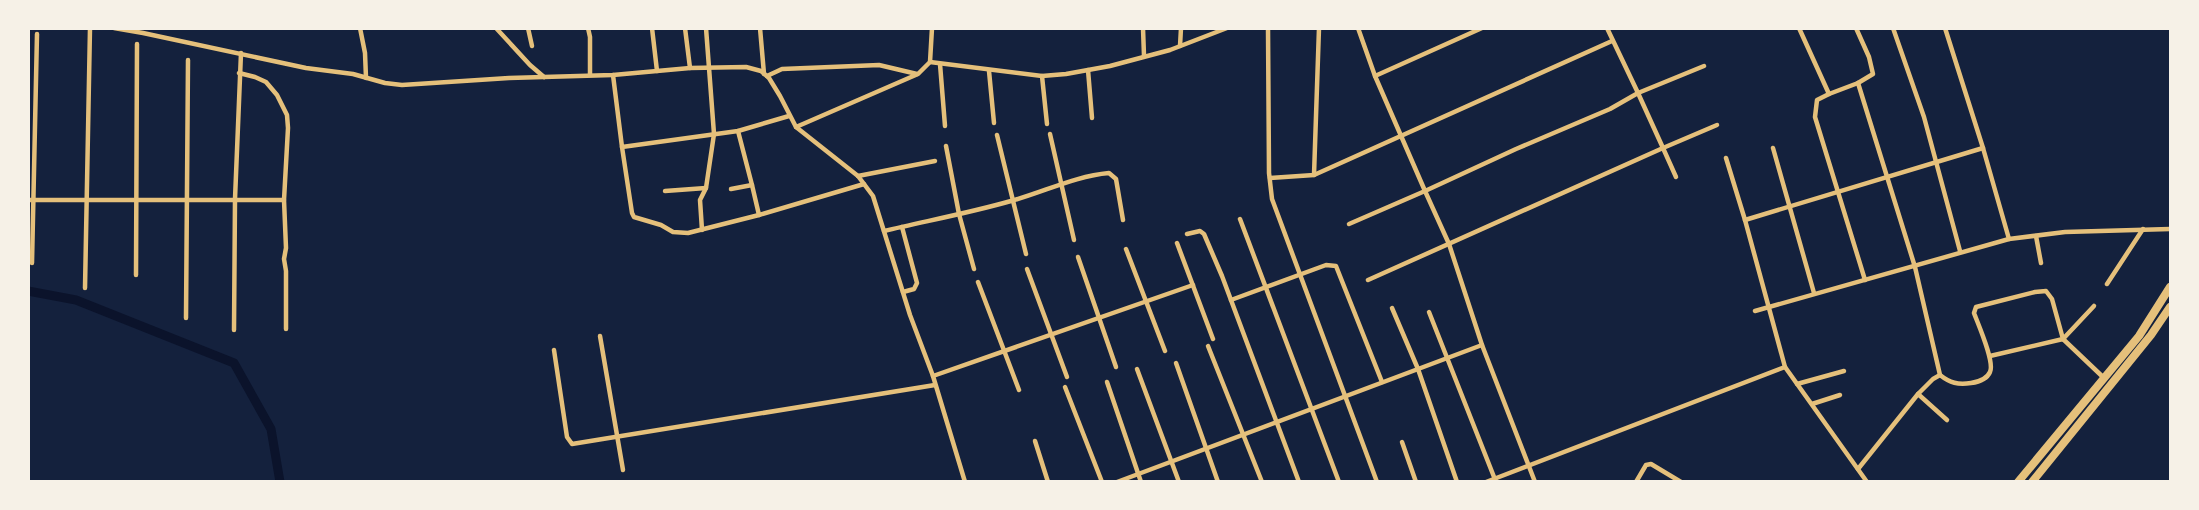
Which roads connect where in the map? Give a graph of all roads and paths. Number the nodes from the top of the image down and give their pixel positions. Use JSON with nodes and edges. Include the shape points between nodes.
{"nodes":[{"id":1,"x":90,"y":28,"type":"edge"},
{"id":2,"x":114,"y":28,"type":"edge"},
{"id":3,"x":360,"y":28,"type":"edge"},
{"id":4,"x":496,"y":28,"type":"edge"},
{"id":5,"x":528,"y":28,"type":"edge"},
{"id":6,"x":588,"y":28,"type":"edge"},
{"id":7,"x":652,"y":28,"type":"edge"},
{"id":8,"x":686,"y":28,"type":"edge"},
{"id":9,"x":706,"y":28,"type":"edge"},
{"id":10,"x":760,"y":28,"type":"edge"},
{"id":11,"x":932,"y":28,"type":"edge"},
{"id":12,"x":1143,"y":28,"type":"edge"},
{"id":13,"x":1181,"y":28,"type":"edge"},
{"id":14,"x":1227,"y":28,"type":"edge"},
{"id":15,"x":1268,"y":28,"type":"edge"},
{"id":16,"x":1318,"y":28,"type":"edge"},
{"id":17,"x":1358,"y":28,"type":"edge"},
{"id":18,"x":1482,"y":28,"type":"edge"},
{"id":19,"x":1607,"y":28,"type":"edge"},
{"id":20,"x":1799,"y":28,"type":"edge"},
{"id":21,"x":1856,"y":28,"type":"edge"},
{"id":22,"x":1893,"y":28,"type":"edge"},
{"id":23,"x":1945,"y":28,"type":"edge"},
{"id":24,"x":1221,"y":30,"type":"edge"},
{"id":25,"x":36,"y":34,"type":"dead end"},
{"id":26,"x":1612,"y":41,"type":"junction"},
{"id":27,"x":137,"y":44,"type":"dead end"},
{"id":28,"x":532,"y":46,"type":"dead end"},
{"id":29,"x":1180,"y":46,"type":"junction"},
{"id":30,"x":241,"y":53,"type":"junction"},
{"id":31,"x":1144,"y":56,"type":"junction"},
{"id":32,"x":188,"y":60,"type":"dead end"},
{"id":33,"x":930,"y":62,"type":"junction"},
{"id":34,"x":940,"y":64,"type":"junction"},
{"id":35,"x":1704,"y":66,"type":"dead end"},
{"id":36,"x":690,"y":68,"type":"junction"},
{"id":37,"x":710,"y":68,"type":"junction"},
{"id":38,"x":1088,"y":70,"type":"junction"},
{"id":39,"x":657,"y":71,"type":"junction"},
{"id":40,"x":989,"y":71,"type":"junction"},
{"id":41,"x":239,"y":73,"type":"junction"},
{"id":42,"x":590,"y":74,"type":"junction"},
{"id":43,"x":918,"y":74,"type":"junction"},
{"id":44,"x":613,"y":75,"type":"junction"},
{"id":45,"x":765,"y":75,"type":"junction"},
{"id":46,"x":1042,"y":76,"type":"junction"},
{"id":47,"x":1375,"y":76,"type":"junction"},
{"id":48,"x":544,"y":77,"type":"junction"},
{"id":49,"x":366,"y":78,"type":"junction"},
{"id":50,"x":1858,"y":83,"type":"junction"},
{"id":51,"x":1638,"y":93,"type":"junction"},
{"id":52,"x":1829,"y":94,"type":"junction"},
{"id":53,"x":789,"y":116,"type":"junction"},
{"id":54,"x":1092,"y":118,"type":"dead end"},
{"id":55,"x":994,"y":123,"type":"dead end"},
{"id":56,"x":1047,"y":124,"type":"dead end"},
{"id":57,"x":945,"y":126,"type":"dead end"},
{"id":58,"x":1717,"y":126,"type":"dead end"},
{"id":59,"x":796,"y":127,"type":"junction"},
{"id":60,"x":738,"y":131,"type":"junction"},
{"id":61,"x":714,"y":134,"type":"junction"},
{"id":62,"x":1050,"y":134,"type":"dead end"},
{"id":63,"x":997,"y":135,"type":"dead end"},
{"id":64,"x":1401,"y":136,"type":"junction"},
{"id":65,"x":946,"y":146,"type":"dead end"},
{"id":66,"x":622,"y":147,"type":"junction"},
{"id":67,"x":1663,"y":148,"type":"junction"},
{"id":68,"x":1773,"y":148,"type":"dead end"},
{"id":69,"x":1983,"y":148,"type":"junction"},
{"id":70,"x":1726,"y":158,"type":"dead end"},
{"id":71,"x":935,"y":161,"type":"dead end"},
{"id":72,"x":1935,"y":162,"type":"junction"},
{"id":73,"x":1314,"y":175,"type":"junction"},
{"id":74,"x":858,"y":176,"type":"junction"},
{"id":75,"x":1887,"y":176,"type":"junction"},
{"id":76,"x":1676,"y":177,"type":"dead end"},
{"id":77,"x":1270,"y":178,"type":"junction"},
{"id":78,"x":864,"y":184,"type":"junction"},
{"id":79,"x":1061,"y":184,"type":"junction"},
{"id":80,"x":752,"y":185,"type":"junction"},
{"id":81,"x":706,"y":188,"type":"junction"},
{"id":82,"x":731,"y":189,"type":"dead end"},
{"id":83,"x":664,"y":190,"type":"dead end"},
{"id":84,"x":1425,"y":191,"type":"junction"},
{"id":85,"x":1839,"y":193,"type":"junction"},
{"id":86,"x":86,"y":198,"type":"junction"},
{"id":87,"x":188,"y":199,"type":"junction"},
{"id":88,"x":235,"y":199,"type":"junction"},
{"id":89,"x":31,"y":200,"type":"edge"},
{"id":90,"x":138,"y":200,"type":"junction"},
{"id":91,"x":284,"y":200,"type":"junction"},
{"id":92,"x":1012,"y":201,"type":"junction"},
{"id":93,"x":1790,"y":206,"type":"junction"},
{"id":94,"x":959,"y":214,"type":"junction"},
{"id":95,"x":759,"y":215,"type":"junction"},
{"id":96,"x":1240,"y":219,"type":"dead end"},
{"id":97,"x":1123,"y":220,"type":"dead end"},
{"id":98,"x":1745,"y":220,"type":"junction"},
{"id":99,"x":1349,"y":224,"type":"dead end"},
{"id":100,"x":902,"y":227,"type":"junction"},
{"id":101,"x":2143,"y":229,"type":"junction"},
{"id":102,"x":2170,"y":229,"type":"edge"},
{"id":103,"x":702,"y":230,"type":"junction"},
{"id":104,"x":884,"y":231,"type":"junction"},
{"id":105,"x":1187,"y":234,"type":"dead end"},
{"id":106,"x":2036,"y":236,"type":"junction"},
{"id":107,"x":2009,"y":239,"type":"junction"},
{"id":108,"x":1074,"y":240,"type":"dead end"},
{"id":109,"x":1177,"y":243,"type":"dead end"},
{"id":110,"x":1449,"y":244,"type":"junction"},
{"id":111,"x":1126,"y":249,"type":"dead end"},
{"id":112,"x":1960,"y":251,"type":"junction"},
{"id":113,"x":1026,"y":254,"type":"dead end"},
{"id":114,"x":1078,"y":257,"type":"dead end"},
{"id":115,"x":32,"y":263,"type":"dead end"},
{"id":116,"x":2041,"y":263,"type":"dead end"},
{"id":117,"x":1916,"y":267,"type":"junction"},
{"id":118,"x":974,"y":269,"type":"dead end"},
{"id":119,"x":1027,"y":269,"type":"dead end"},
{"id":120,"x":136,"y":275,"type":"dead end"},
{"id":121,"x":1300,"y":275,"type":"junction"},
{"id":122,"x":1368,"y":280,"type":"dead end"},
{"id":123,"x":1865,"y":280,"type":"junction"},
{"id":124,"x":978,"y":282,"type":"dead end"},
{"id":125,"x":2107,"y":284,"type":"dead end"},
{"id":126,"x":1193,"y":285,"type":"junction"},
{"id":127,"x":1265,"y":287,"type":"junction"},
{"id":128,"x":2170,"y":287,"type":"edge"},
{"id":129,"x":85,"y":288,"type":"dead end"},
{"id":130,"x":903,"y":292,"type":"junction"},
{"id":131,"x":1814,"y":293,"type":"junction"},
{"id":132,"x":1231,"y":300,"type":"junction"},
{"id":133,"x":1146,"y":301,"type":"junction"},
{"id":134,"x":2094,"y":306,"type":"dead end"},
{"id":135,"x":1769,"y":307,"type":"junction"},
{"id":136,"x":2170,"y":307,"type":"edge"},
{"id":137,"x":1392,"y":308,"type":"dead end"},
{"id":138,"x":1755,"y":310,"type":"dead end"},
{"id":139,"x":1430,"y":312,"type":"dead end"},
{"id":140,"x":1098,"y":317,"type":"junction"},
{"id":141,"x":186,"y":318,"type":"dead end"},
{"id":142,"x":286,"y":329,"type":"dead end"},
{"id":143,"x":234,"y":330,"type":"dead end"},
{"id":144,"x":1051,"y":334,"type":"junction"},
{"id":145,"x":600,"y":336,"type":"dead end"},
{"id":146,"x":1213,"y":339,"type":"dead end"},
{"id":147,"x":2063,"y":339,"type":"junction"},
{"id":148,"x":1482,"y":345,"type":"junction"},
{"id":149,"x":1208,"y":346,"type":"dead end"},
{"id":150,"x":554,"y":350,"type":"dead end"},
{"id":151,"x":1004,"y":351,"type":"junction"},
{"id":152,"x":1165,"y":351,"type":"dead end"},
{"id":153,"x":1990,"y":356,"type":"junction"},
{"id":154,"x":1447,"y":358,"type":"junction"},
{"id":155,"x":1176,"y":363,"type":"dead end"},
{"id":156,"x":1116,"y":367,"type":"dead end"},
{"id":157,"x":1785,"y":367,"type":"junction"},
{"id":158,"x":1137,"y":369,"type":"dead end"},
{"id":159,"x":1418,"y":369,"type":"junction"},
{"id":160,"x":1844,"y":371,"type":"dead end"},
{"id":161,"x":1940,"y":375,"type":"junction"},
{"id":162,"x":933,"y":376,"type":"junction"},
{"id":163,"x":1067,"y":377,"type":"dead end"},
{"id":164,"x":2104,"y":378,"type":"junction"},
{"id":165,"x":1107,"y":382,"type":"dead end"},
{"id":166,"x":1382,"y":382,"type":"junction"},
{"id":167,"x":1797,"y":384,"type":"junction"},
{"id":168,"x":934,"y":385,"type":"junction"},
{"id":169,"x":1065,"y":387,"type":"dead end"},
{"id":170,"x":1019,"y":390,"type":"dead end"},
{"id":171,"x":1918,"y":394,"type":"junction"},
{"id":172,"x":1346,"y":395,"type":"junction"},
{"id":173,"x":1840,"y":395,"type":"dead end"},
{"id":174,"x":1812,"y":404,"type":"junction"},
{"id":175,"x":1312,"y":408,"type":"junction"},
{"id":176,"x":1947,"y":420,"type":"dead end"},
{"id":177,"x":1277,"y":421,"type":"junction"},
{"id":178,"x":1244,"y":435,"type":"junction"},
{"id":179,"x":617,"y":436,"type":"junction"},
{"id":180,"x":1035,"y":441,"type":"dead end"},
{"id":181,"x":1402,"y":442,"type":"dead end"},
{"id":182,"x":1206,"y":449,"type":"junction"},
{"id":183,"x":1171,"y":461,"type":"junction"},
{"id":184,"x":1529,"y":464,"type":"junction"},
{"id":185,"x":1858,"y":469,"type":"junction"},
{"id":186,"x":623,"y":470,"type":"dead end"},
{"id":187,"x":1138,"y":474,"type":"junction"},
{"id":188,"x":1496,"y":480,"type":"edge"},
{"id":189,"x":964,"y":482,"type":"edge"},
{"id":190,"x":1048,"y":482,"type":"edge"},
{"id":191,"x":1102,"y":482,"type":"edge"},
{"id":192,"x":1117,"y":482,"type":"edge"},
{"id":193,"x":1141,"y":482,"type":"edge"},
{"id":194,"x":1179,"y":482,"type":"edge"},
{"id":195,"x":1218,"y":482,"type":"edge"},
{"id":196,"x":1262,"y":482,"type":"edge"},
{"id":197,"x":1299,"y":482,"type":"edge"},
{"id":198,"x":1338,"y":482,"type":"edge"},
{"id":199,"x":1377,"y":482,"type":"edge"},
{"id":200,"x":1416,"y":482,"type":"edge"},
{"id":201,"x":1457,"y":482,"type":"edge"},
{"id":202,"x":1486,"y":482,"type":"edge"},
{"id":203,"x":1535,"y":482,"type":"edge"},
{"id":204,"x":1636,"y":482,"type":"edge"},
{"id":205,"x":1681,"y":482,"type":"edge"},
{"id":206,"x":1867,"y":482,"type":"edge"},
{"id":207,"x":2018,"y":482,"type":"edge"},
{"id":208,"x":2032,"y":482,"type":"edge"}],
"edges":[{"from":1,"to":86,"type":"street"},
{"from":2,"to":30,"type":"street"},
{"from":3,"to":49,"type":"street"},
{"from":4,"to":48,"type":"street"},
{"from":5,"to":28,"type":"street"},
{"from":6,"to":42,"type":"street"},
{"from":7,"to":39,"type":"street"},
{"from":8,"to":36,"type":"street"},
{"from":9,"to":37,"type":"street"},
{"from":10,"to":45,"type":"street"},
{"from":11,"to":33,"type":"street"},
{"from":12,"to":31,"type":"street"},
{"from":13,"to":29,"type":"street"},
{"from":14,"to":24,"type":"street"},
{"from":15,"to":77,"type":"street"},
{"from":16,"to":73,"type":"street"},
{"from":17,"to":47,"type":"street"},
{"from":18,"to":47,"type":"street"},
{"from":19,"to":26,"type":"street"},
{"from":20,"to":52,"type":"street"},
{"from":21,"to":50,"type":"street","via":[[1873,67],[1873,74]]},
{"from":22,"to":72,"type":"street"},
{"from":23,"to":69,"type":"street"},
{"from":24,"to":29,"type":"street"},
{"from":25,"to":89,"type":"street"},
{"from":26,"to":51,"type":"street"},
{"from":26,"to":64,"type":"street"},
{"from":27,"to":90,"type":"street"},
{"from":29,"to":31,"type":"street"},
{"from":30,"to":41,"type":"street"},
{"from":30,"to":49,"type":"street"},
{"from":31,"to":38,"type":"street"},
{"from":32,"to":87,"type":"street"},
{"from":33,"to":34,"type":"street"},
{"from":33,"to":43,"type":"street"},
{"from":34,"to":40,"type":"street"},
{"from":34,"to":57,"type":"street"},
{"from":35,"to":51,"type":"street"},
{"from":36,"to":37,"type":"street"},
{"from":36,"to":39,"type":"street"},
{"from":37,"to":45,"type":"street","via":[[746,67]]},
{"from":37,"to":61,"type":"street"},
{"from":38,"to":46,"type":"street"},
{"from":38,"to":54,"type":"street"},
{"from":39,"to":44,"type":"street"},
{"from":40,"to":46,"type":"street"},
{"from":40,"to":55,"type":"street"},
{"from":41,"to":88,"type":"street"},
{"from":41,"to":91,"type":"street","via":[[266,82],[287,115]]},
{"from":42,"to":44,"type":"street"},
{"from":42,"to":48,"type":"street"},
{"from":43,"to":45,"type":"street","via":[[879,65],[782,69]]},
{"from":43,"to":59,"type":"street"},
{"from":44,"to":66,"type":"street"},
{"from":45,"to":53,"type":"street"},
{"from":46,"to":56,"type":"street"},
{"from":47,"to":64,"type":"street"},
{"from":48,"to":49,"type":"street","via":[[402,85]]},
{"from":50,"to":52,"type":"street"},
{"from":50,"to":75,"type":"street"},
{"from":51,"to":67,"type":"street"},
{"from":51,"to":84,"type":"street","via":[[1610,110]]},
{"from":52,"to":85,"type":"street","via":[[1817,100],[1815,117]]},
{"from":53,"to":59,"type":"street"},
{"from":53,"to":60,"type":"street"},
{"from":58,"to":67,"type":"street"},
{"from":59,"to":74,"type":"street"},
{"from":60,"to":61,"type":"street"},
{"from":60,"to":80,"type":"street"},
{"from":61,"to":66,"type":"street"},
{"from":61,"to":81,"type":"street"},
{"from":62,"to":79,"type":"street"},
{"from":63,"to":92,"type":"street"},
{"from":64,"to":73,"type":"street"},
{"from":64,"to":84,"type":"street"},
{"from":65,"to":94,"type":"street"},
{"from":66,"to":103,"type":"street","via":[[634,216],[673,232]]},
{"from":67,"to":76,"type":"street"},
{"from":67,"to":110,"type":"street"},
{"from":68,"to":93,"type":"street"},
{"from":69,"to":72,"type":"street"},
{"from":69,"to":107,"type":"street"},
{"from":70,"to":98,"type":"street"},
{"from":71,"to":74,"type":"street"},
{"from":72,"to":75,"type":"street"},
{"from":72,"to":112,"type":"street"},
{"from":73,"to":77,"type":"street"},
{"from":74,"to":78,"type":"street"},
{"from":75,"to":85,"type":"street"},
{"from":75,"to":117,"type":"street"},
{"from":77,"to":121,"type":"street","via":[[1272,202]]},
{"from":78,"to":95,"type":"street"},
{"from":78,"to":104,"type":"street","via":[[873,196]]},
{"from":79,"to":92,"type":"street"},
{"from":79,"to":97,"type":"street","via":[[1114,175]]},
{"from":79,"to":108,"type":"street"},
{"from":80,"to":82,"type":"street"},
{"from":80,"to":95,"type":"street"},
{"from":81,"to":83,"type":"street"},
{"from":81,"to":103,"type":"street","via":[[700,196]]},
{"from":84,"to":99,"type":"street"},
{"from":84,"to":110,"type":"street"},
{"from":85,"to":93,"type":"street"},
{"from":85,"to":123,"type":"street"},
{"from":86,"to":89,"type":"street"},
{"from":86,"to":90,"type":"street"},
{"from":86,"to":129,"type":"street"},
{"from":87,"to":88,"type":"street"},
{"from":87,"to":90,"type":"street"},
{"from":87,"to":141,"type":"street"},
{"from":88,"to":91,"type":"street"},
{"from":88,"to":143,"type":"street"},
{"from":89,"to":115,"type":"street"},
{"from":90,"to":120,"type":"street"},
{"from":91,"to":142,"type":"street"},
{"from":92,"to":94,"type":"street"},
{"from":92,"to":113,"type":"street"},
{"from":93,"to":98,"type":"street"},
{"from":93,"to":131,"type":"street"},
{"from":94,"to":100,"type":"street"},
{"from":94,"to":118,"type":"street"},
{"from":95,"to":103,"type":"street"},
{"from":96,"to":127,"type":"street"},
{"from":98,"to":135,"type":"street"},
{"from":100,"to":104,"type":"street"},
{"from":100,"to":130,"type":"street","via":[[917,283],[914,289]]},
{"from":101,"to":102,"type":"street"},
{"from":101,"to":106,"type":"street"},
{"from":101,"to":125,"type":"street"},
{"from":104,"to":130,"type":"street"},
{"from":105,"to":132,"type":"street","via":[[1204,234]]},
{"from":106,"to":107,"type":"street"},
{"from":106,"to":116,"type":"street"},
{"from":107,"to":112,"type":"street"},
{"from":109,"to":126,"type":"street"},
{"from":110,"to":122,"type":"street"},
{"from":110,"to":148,"type":"street"},
{"from":111,"to":133,"type":"street"},
{"from":112,"to":117,"type":"street"},
{"from":114,"to":140,"type":"street"},
{"from":117,"to":123,"type":"street"},
{"from":117,"to":161,"type":"street"},
{"from":119,"to":144,"type":"street"},
{"from":121,"to":127,"type":"street"},
{"from":121,"to":166,"type":"street","via":[[1326,265],[1336,266]]},
{"from":121,"to":172,"type":"street"},
{"from":123,"to":131,"type":"street"},
{"from":124,"to":151,"type":"street"},
{"from":126,"to":133,"type":"street"},
{"from":126,"to":146,"type":"street"},
{"from":127,"to":132,"type":"street"},
{"from":127,"to":175,"type":"street"},
{"from":128,"to":164,"type":"highway","via":[[2139,336]]},
{"from":130,"to":162,"type":"street"},
{"from":131,"to":135,"type":"street"},
{"from":132,"to":177,"type":"street"},
{"from":133,"to":140,"type":"street"},
{"from":133,"to":152,"type":"street"},
{"from":134,"to":147,"type":"street"},
{"from":135,"to":138,"type":"street"},
{"from":135,"to":157,"type":"street"},
{"from":136,"to":208,"type":"highway"},
{"from":137,"to":159,"type":"street"},
{"from":139,"to":154,"type":"street"},
{"from":140,"to":144,"type":"street"},
{"from":140,"to":156,"type":"street"},
{"from":144,"to":151,"type":"street"},
{"from":144,"to":163,"type":"street"},
{"from":145,"to":179,"type":"street"},
{"from":147,"to":153,"type":"street"},
{"from":147,"to":153,"type":"street","via":[[2050,294],[2036,292],[1977,307],[1974,313]]},
{"from":147,"to":164,"type":"street"},
{"from":148,"to":154,"type":"street"},
{"from":148,"to":184,"type":"street"},
{"from":149,"to":178,"type":"street"},
{"from":150,"to":179,"type":"street","via":[[569,442]]},
{"from":151,"to":162,"type":"street"},
{"from":151,"to":170,"type":"street"},
{"from":153,"to":161,"type":"street","via":[[1990,372],[1977,382],[1954,384]]},
{"from":154,"to":159,"type":"street"},
{"from":154,"to":188,"type":"street"},
{"from":155,"to":182,"type":"street"},
{"from":157,"to":167,"type":"street"},
{"from":157,"to":184,"type":"street"},
{"from":158,"to":183,"type":"street"},
{"from":159,"to":166,"type":"street"},
{"from":159,"to":201,"type":"street"},
{"from":160,"to":167,"type":"street"},
{"from":161,"to":171,"type":"street"},
{"from":162,"to":168,"type":"street"},
{"from":164,"to":207,"type":"highway"},
{"from":165,"to":187,"type":"street"},
{"from":166,"to":172,"type":"street"},
{"from":167,"to":174,"type":"street"},
{"from":168,"to":179,"type":"street"},
{"from":168,"to":189,"type":"street"},
{"from":169,"to":191,"type":"street"},
{"from":171,"to":176,"type":"street"},
{"from":171,"to":185,"type":"street"},
{"from":172,"to":175,"type":"street"},
{"from":172,"to":199,"type":"street"},
{"from":173,"to":174,"type":"street"},
{"from":174,"to":185,"type":"street"},
{"from":175,"to":177,"type":"street"},
{"from":175,"to":198,"type":"street"},
{"from":177,"to":178,"type":"street"},
{"from":177,"to":197,"type":"street"},
{"from":178,"to":182,"type":"street"},
{"from":178,"to":196,"type":"street"},
{"from":179,"to":186,"type":"street"},
{"from":180,"to":190,"type":"street"},
{"from":181,"to":200,"type":"street"},
{"from":182,"to":183,"type":"street"},
{"from":182,"to":195,"type":"street"},
{"from":183,"to":187,"type":"street"},
{"from":183,"to":194,"type":"street"},
{"from":184,"to":188,"type":"street"},
{"from":184,"to":203,"type":"street"},
{"from":185,"to":206,"type":"street"},
{"from":187,"to":192,"type":"street"},
{"from":187,"to":193,"type":"street"},
{"from":188,"to":202,"type":"street"},
{"from":204,"to":205,"type":"street","via":[[1646,465],[1651,464]]}]}
